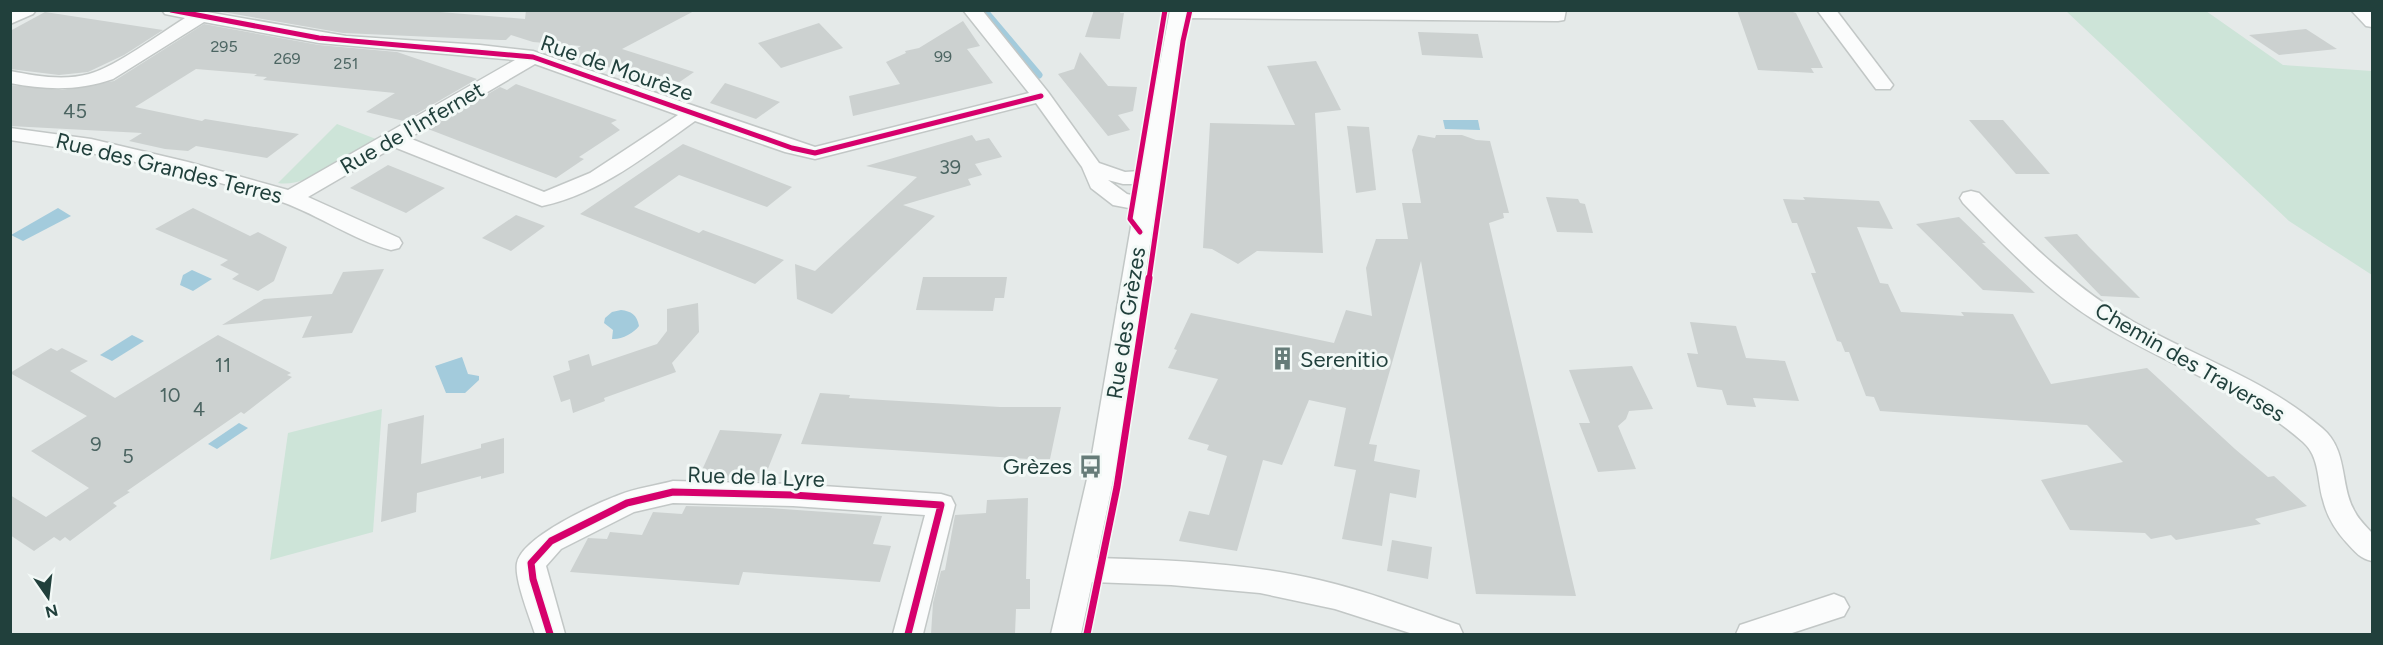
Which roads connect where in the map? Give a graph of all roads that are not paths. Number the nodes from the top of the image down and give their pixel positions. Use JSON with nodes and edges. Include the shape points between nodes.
{"nodes":[{"id":1,"x":27,"y":10,"type":"edge"},
{"id":2,"x":171,"y":10,"type":"edge"},
{"id":3,"x":972,"y":10,"type":"edge"},
{"id":4,"x":1557,"y":10,"type":"edge"},
{"id":5,"x":1826,"y":10,"type":"edge"},
{"id":6,"x":2360,"y":10,"type":"edge"},
{"id":7,"x":1179,"y":12,"type":"edge"},
{"id":8,"x":201,"y":16,"type":"junction"},
{"id":9,"x":10,"y":19,"type":"edge"},
{"id":10,"x":2373,"y":22,"type":"edge"},
{"id":11,"x":533,"y":57,"type":"junction"},
{"id":12,"x":10,"y":77,"type":"edge"},
{"id":13,"x":1883,"y":85,"type":"dead end"},
{"id":14,"x":1041,"y":96,"type":"junction"},
{"id":15,"x":693,"y":113,"type":"junction"},
{"id":16,"x":10,"y":134,"type":"edge"},
{"id":17,"x":393,"y":139,"type":"junction"},
{"id":18,"x":1092,"y":167,"type":"junction"},
{"id":19,"x":1150,"y":177,"type":"junction"},
{"id":20,"x":291,"y":198,"type":"junction"},
{"id":21,"x":1971,"y":198,"type":"dead end"},
{"id":22,"x":1145,"y":204,"type":"junction"},
{"id":23,"x":391,"y":243,"type":"dead end"},
{"id":24,"x":2373,"y":550,"type":"edge"},
{"id":25,"x":1082,"y":570,"type":"junction"},
{"id":26,"x":1834,"y":607,"type":"dead end"},
{"id":27,"x":550,"y":634,"type":"edge"},
{"id":28,"x":908,"y":634,"type":"edge"},
{"id":29,"x":1066,"y":634,"type":"edge"},
{"id":30,"x":1448,"y":634,"type":"edge"},
{"id":31,"x":1751,"y":634,"type":"edge"}],
"edges":[{"from":1,"to":9,"type":"street"},
{"from":2,"to":8,"type":"street","name":"Rue de Mourèze"},
{"from":3,"to":14,"type":"street"},
{"from":4,"to":7,"type":"street","via":[[1558,16]]},
{"from":5,"to":13,"type":"street"},
{"from":6,"to":10,"type":"street"},
{"from":7,"to":19,"type":"street","name":"Rue des Grèzes"},
{"from":8,"to":11,"type":"street","name":"Rue de Mourèze","via":[[320,38]]},
{"from":8,"to":12,"type":"street","via":[[90,81],[54,85]]},
{"from":11,"to":15,"type":"street","name":"Rue de Mourèze"},
{"from":11,"to":17,"type":"street","name":"Rue de l'Infernet"},
{"from":14,"to":15,"type":"street","name":"Rue de Mourèze","via":[[822,153],[792,148]]},
{"from":14,"to":18,"type":"street"},
{"from":15,"to":17,"type":"street","via":[[579,189],[554,198],[542,199]]},
{"from":16,"to":20,"type":"street","name":"Rue des Grandes Terres","via":[[158,161]]},
{"from":17,"to":20,"type":"street","name":"Rue de l'Infernet"},
{"from":18,"to":19,"type":"street","via":[[1123,178]]},
{"from":18,"to":22,"type":"street","via":[[1099,183],[1121,200]]},
{"from":19,"to":22,"type":"street","name":"Rue des Grèzes"},
{"from":20,"to":23,"type":"street","name":"Rue des Grandes Terres"},
{"from":21,"to":24,"type":"street","name":"Chemin des Traverses","via":[[2037,262],[2100,313],[2240,387],[2316,438],[2331,463],[2338,507],[2351,530]]},
{"from":22,"to":25,"type":"street","name":"Rue des Grèzes","via":[[1103,466]]},
{"from":25,"to":29,"type":"street","name":"Rue des Grèzes"},
{"from":25,"to":30,"type":"street","via":[[1187,574],[1316,592],[1364,604]]},
{"from":26,"to":31,"type":"street"},
{"from":27,"to":28,"type":"street","name":"Rue de la Lyre","via":[[532,579],[531,562],[551,541],[627,502],[673,492],[941,505]]}]}
